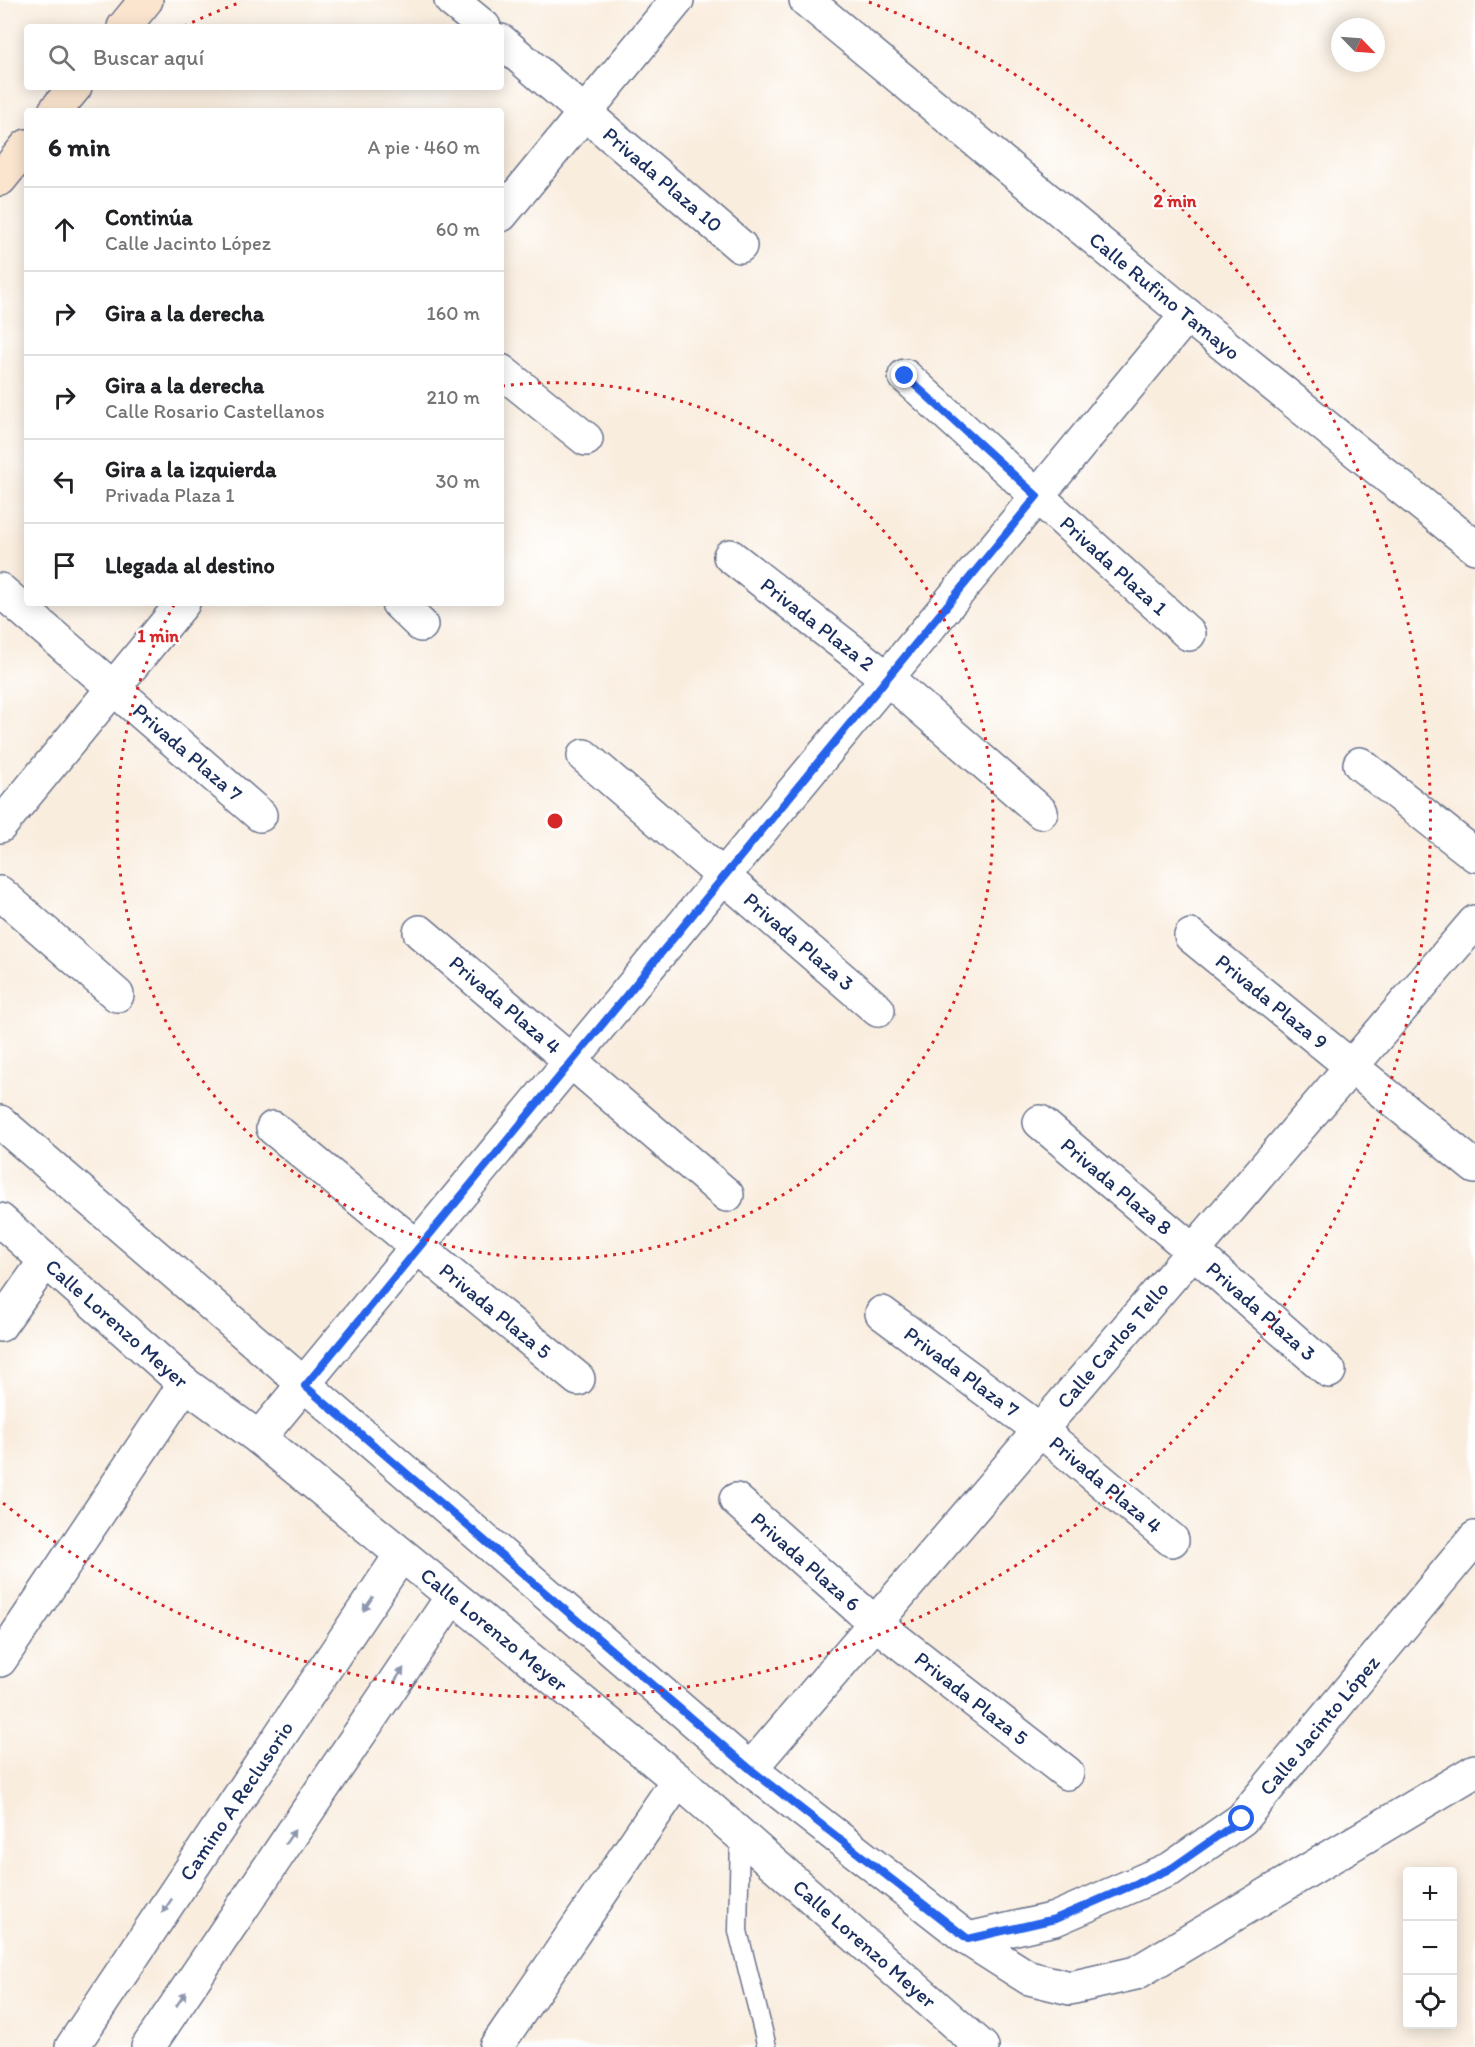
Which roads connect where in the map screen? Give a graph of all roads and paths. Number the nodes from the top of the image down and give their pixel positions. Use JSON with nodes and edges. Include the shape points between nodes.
{"nodes":[{"id":1,"x":146,"y":0,"type":"edge"},
{"id":2,"x":451,"y":0,"type":"edge"},
{"id":3,"x":677,"y":0,"type":"edge"},
{"id":4,"x":806,"y":0,"type":"edge"},
{"id":5,"x":842,"y":0,"type":"edge"},
{"id":6,"x":126,"y":24,"type":"edge"},
{"id":7,"x":480,"y":24,"type":"edge"},
{"id":8,"x":856,"y":40,"type":"junction"},
{"id":9,"x":504,"y":44,"type":"edge"},
{"id":10,"x":73,"y":90,"type":"edge"},
{"id":11,"x":58,"y":108,"type":"edge"},
{"id":12,"x":586,"y":112,"type":"junction"},
{"id":13,"x":24,"y":150,"type":"edge"},
{"id":14,"x":0,"y":179,"type":"edge"},
{"id":15,"x":504,"y":211,"type":"edge"},
{"id":16,"x":740,"y":246,"type":"dead end"},
{"id":17,"x":1187,"y":315,"type":"junction"},
{"id":18,"x":504,"y":373,"type":"edge"},
{"id":19,"x":905,"y":376,"type":"dead end"},
{"id":20,"x":586,"y":439,"type":"dead end"},
{"id":21,"x":1037,"y":496,"type":"junction"},
{"id":22,"x":1475,"y":547,"type":"edge"},
{"id":23,"x":730,"y":556,"type":"dead end"},
{"id":24,"x":0,"y":590,"type":"edge"},
{"id":25,"x":181,"y":606,"type":"edge"},
{"id":26,"x":1189,"y":634,"type":"dead end"},
{"id":27,"x":888,"y":679,"type":"junction"},
{"id":28,"x":112,"y":690,"type":"junction"},
{"id":29,"x":584,"y":756,"type":"dead end"},
{"id":30,"x":1360,"y":764,"type":"dead end"},
{"id":31,"x":1041,"y":812,"type":"dead end"},
{"id":32,"x":260,"y":815,"type":"dead end"},
{"id":33,"x":0,"y":826,"type":"edge"},
{"id":34,"x":1475,"y":855,"type":"edge"},
{"id":35,"x":725,"y":875,"type":"junction"},
{"id":36,"x":0,"y":893,"type":"edge"},
{"id":37,"x":1475,"y":922,"type":"edge"},
{"id":38,"x":420,"y":932,"type":"dead end"},
{"id":39,"x":1191,"y":936,"type":"dead end"},
{"id":40,"x":117,"y":995,"type":"dead end"},
{"id":41,"x":878,"y":1010,"type":"dead end"},
{"id":42,"x":572,"y":1062,"type":"junction"},
{"id":43,"x":1350,"y":1067,"type":"junction"},
{"id":44,"x":0,"y":1122,"type":"edge"},
{"id":45,"x":1040,"y":1122,"type":"dead end"},
{"id":46,"x":273,"y":1128,"type":"dead end"},
{"id":47,"x":1475,"y":1167,"type":"edge"},
{"id":48,"x":727,"y":1195,"type":"dead end"},
{"id":49,"x":0,"y":1220,"type":"edge"},
{"id":50,"x":418,"y":1250,"type":"junction"},
{"id":51,"x":1193,"y":1251,"type":"junction"},
{"id":52,"x":46,"y":1260,"type":"junction"},
{"id":53,"x":882,"y":1313,"type":"dead end"},
{"id":54,"x":0,"y":1325,"type":"edge"},
{"id":55,"x":1329,"y":1371,"type":"dead end"},
{"id":56,"x":578,"y":1379,"type":"dead end"},
{"id":57,"x":185,"y":1384,"type":"junction"},
{"id":58,"x":305,"y":1386,"type":"junction"},
{"id":59,"x":1040,"y":1430,"type":"junction"},
{"id":60,"x":259,"y":1438,"type":"junction"},
{"id":61,"x":736,"y":1500,"type":"dead end"},
{"id":62,"x":1475,"y":1538,"type":"edge"},
{"id":63,"x":1172,"y":1540,"type":"dead end"},
{"id":64,"x":401,"y":1555,"type":"junction"},
{"id":65,"x":452,"y":1597,"type":"junction"},
{"id":66,"x":874,"y":1623,"type":"junction"},
{"id":67,"x":0,"y":1660,"type":"edge"},
{"id":68,"x":750,"y":1769,"type":"junction"},
{"id":69,"x":1475,"y":1771,"type":"edge"},
{"id":70,"x":1067,"y":1773,"type":"dead end"},
{"id":71,"x":678,"y":1780,"type":"junction"},
{"id":72,"x":740,"y":1834,"type":"junction"},
{"id":73,"x":968,"y":1939,"type":"junction"},
{"id":74,"x":72,"y":2047,"type":"edge"},
{"id":75,"x":148,"y":2047,"type":"edge"},
{"id":76,"x":496,"y":2047,"type":"edge"},
{"id":77,"x":767,"y":2047,"type":"edge"},
{"id":78,"x":982,"y":2047,"type":"edge"}],
"edges":[{"from":1,"to":6,"type":"main road"},
{"from":2,"to":7,"type":"street"},
{"from":3,"to":12,"type":"street"},
{"from":4,"to":8,"type":"street","name":"Calle Rufino Tamayo"},
{"from":5,"to":8,"type":"street"},
{"from":8,"to":17,"type":"street","name":"Calle Rufino Tamayo"},
{"from":9,"to":12,"type":"street"},
{"from":10,"to":11,"type":"main road"},
{"from":12,"to":15,"type":"street"},
{"from":12,"to":16,"type":"street","name":"Privada Plaza 10"},
{"from":13,"to":14,"type":"main road"},
{"from":17,"to":21,"type":"street"},
{"from":17,"to":22,"type":"street","name":"Calle Rufino Tamayo"},
{"from":18,"to":20,"type":"street"},
{"from":19,"to":21,"type":"street","name":"Privada Plaza 1"},
{"from":21,"to":26,"type":"street","name":"Privada Plaza 1"},
{"from":21,"to":27,"type":"street"},
{"from":23,"to":27,"type":"street","name":"Privada Plaza 2"},
{"from":24,"to":28,"type":"street"},
{"from":25,"to":28,"type":"street"},
{"from":27,"to":31,"type":"street","name":"Privada Plaza 2"},
{"from":27,"to":35,"type":"street"},
{"from":28,"to":32,"type":"street","name":"Privada Plaza 7"},
{"from":28,"to":33,"type":"street"},
{"from":29,"to":35,"type":"street","name":"Privada Plaza 3"},
{"from":30,"to":34,"type":"street"},
{"from":35,"to":41,"type":"street","name":"Privada Plaza 3"},
{"from":35,"to":42,"type":"street"},
{"from":36,"to":40,"type":"street"},
{"from":37,"to":43,"type":"street","name":"Calle Carlos Tello"},
{"from":38,"to":42,"type":"street","name":"Privada Plaza 4"},
{"from":39,"to":43,"type":"street","name":"Privada Plaza 9"},
{"from":42,"to":48,"type":"street","name":"Privada Plaza 4"},
{"from":42,"to":50,"type":"street"},
{"from":43,"to":47,"type":"street"},
{"from":43,"to":51,"type":"street","name":"Calle Carlos Tello"},
{"from":44,"to":58,"type":"street"},
{"from":45,"to":51,"type":"street","name":"Privada Plaza 8"},
{"from":46,"to":50,"type":"street","name":"Privada Plaza 5"},
{"from":49,"to":52,"type":"street","name":"Calle Lorenzo Meyer"},
{"from":50,"to":56,"type":"street","name":"Privada Plaza 5"},
{"from":50,"to":58,"type":"street"},
{"from":51,"to":55,"type":"street","name":"Privada Plaza 3"},
{"from":51,"to":59,"type":"street","name":"Calle Carlos Tello"},
{"from":52,"to":54,"type":"street"},
{"from":52,"to":57,"type":"street","name":"Calle Lorenzo Meyer"},
{"from":53,"to":59,"type":"street","name":"Privada Plaza 7"},
{"from":57,"to":60,"type":"street","name":"Calle Lorenzo Meyer"},
{"from":57,"to":67,"type":"street"},
{"from":58,"to":60,"type":"street"},
{"from":58,"to":68,"type":"street"},
{"from":59,"to":63,"type":"street","name":"Privada Plaza 4"},
{"from":59,"to":66,"type":"street","name":"Calle Carlos Tello"},
{"from":60,"to":64,"type":"street","name":"Calle Lorenzo Meyer"},
{"from":61,"to":66,"type":"street","name":"Privada Plaza 6"},
{"from":62,"to":73,"type":"street","name":"Calle Jacinto López","via":[[1242,1819],[1161,1873],[1055,1919]]},
{"from":64,"to":65,"type":"street","name":"Calle Lorenzo Meyer"},
{"from":64,"to":74,"type":"street","name":"Camino A Reclusorio","one_way":true},
{"from":65,"to":71,"type":"street","name":"Calle Lorenzo Meyer"},
{"from":75,"to":65,"type":"street","one_way":true},
{"from":66,"to":68,"type":"street","name":"Calle Carlos Tello"},
{"from":66,"to":70,"type":"street","name":"Privada Plaza 5"},
{"from":68,"to":73,"type":"street"},
{"from":69,"to":73,"type":"street","via":[[1136,1973],[1070,1988],[1029,1978]]},
{"from":71,"to":72,"type":"street","name":"Calle Lorenzo Meyer"},
{"from":71,"to":76,"type":"street"},
{"from":72,"to":77,"type":"lane","via":[[738,1931]]},
{"from":72,"to":78,"type":"street","name":"Calle Lorenzo Meyer"}]}
